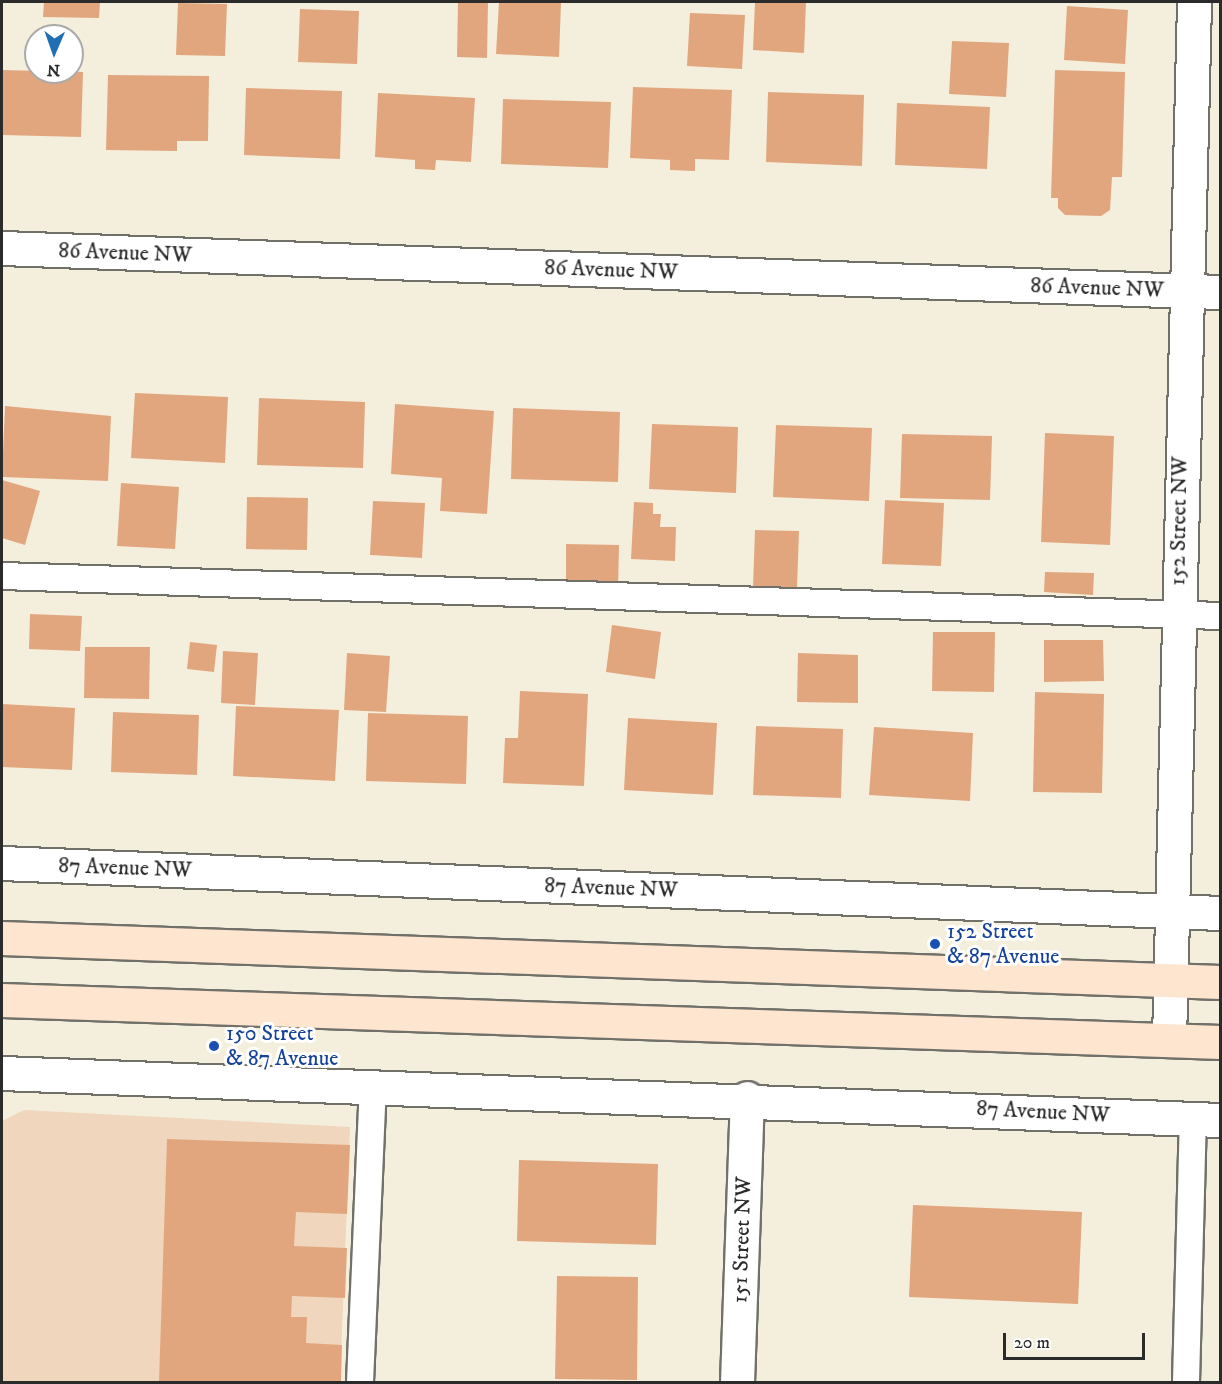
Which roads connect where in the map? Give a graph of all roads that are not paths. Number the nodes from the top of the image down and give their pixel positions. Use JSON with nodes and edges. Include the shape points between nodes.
{"nodes":[{"id":1,"x":1194,"y":2,"type":"edge"},
{"id":2,"x":2,"y":248,"type":"edge"},
{"id":3,"x":1184,"y":291,"type":"junction"},
{"id":4,"x":1221,"y":292,"type":"edge"},
{"id":5,"x":2,"y":576,"type":"edge"},
{"id":6,"x":1178,"y":614,"type":"junction"},
{"id":7,"x":1221,"y":616,"type":"edge"},
{"id":8,"x":2,"y":863,"type":"edge"},
{"id":9,"x":1171,"y":912,"type":"junction"},
{"id":10,"x":1221,"y":913,"type":"edge"},
{"id":11,"x":2,"y":938,"type":"edge"},
{"id":12,"x":1170,"y":980,"type":"junction"},
{"id":13,"x":1221,"y":982,"type":"edge"},
{"id":14,"x":2,"y":1000,"type":"edge"},
{"id":15,"x":1169,"y":1040,"type":"junction"},
{"id":16,"x":1221,"y":1042,"type":"edge"},
{"id":17,"x":2,"y":1072,"type":"edge"},
{"id":18,"x":373,"y":1089,"type":"junction"},
{"id":19,"x":747,"y":1098,"type":"junction"},
{"id":20,"x":1207,"y":1119,"type":"edge"},
{"id":21,"x":360,"y":1383,"type":"edge"},
{"id":22,"x":737,"y":1383,"type":"edge"},
{"id":23,"x":1186,"y":1383,"type":"edge"}],
"edges":[{"from":1,"to":3,"type":"street","name":"152 Street NW"},
{"from":2,"to":3,"type":"street","name":"86 Avenue NW"},
{"from":3,"to":4,"type":"street","name":"86 Avenue NW"},
{"from":3,"to":6,"type":"street","name":"152 Street NW"},
{"from":5,"to":6,"type":"lane"},
{"from":6,"to":7,"type":"lane"},
{"from":6,"to":9,"type":"street","name":"152 Street NW"},
{"from":8,"to":9,"type":"street","name":"87 Avenue NW"},
{"from":9,"to":10,"type":"street","name":"87 Avenue NW"},
{"from":9,"to":12,"type":"street","name":"152 Street NW"},
{"from":11,"to":12,"type":"main road"},
{"from":12,"to":13,"type":"main road"},
{"from":12,"to":15,"type":"street","name":"152 Street NW"},
{"from":14,"to":15,"type":"main road"},
{"from":15,"to":16,"type":"main road"},
{"from":17,"to":18,"type":"street","name":"87 Avenue NW"},
{"from":18,"to":19,"type":"street","name":"87 Avenue NW"},
{"from":18,"to":21,"type":"lane"},
{"from":19,"to":20,"type":"street","name":"87 Avenue NW"},
{"from":19,"to":22,"type":"street","name":"151 Street NW"},
{"from":20,"to":23,"type":"lane"}]}
